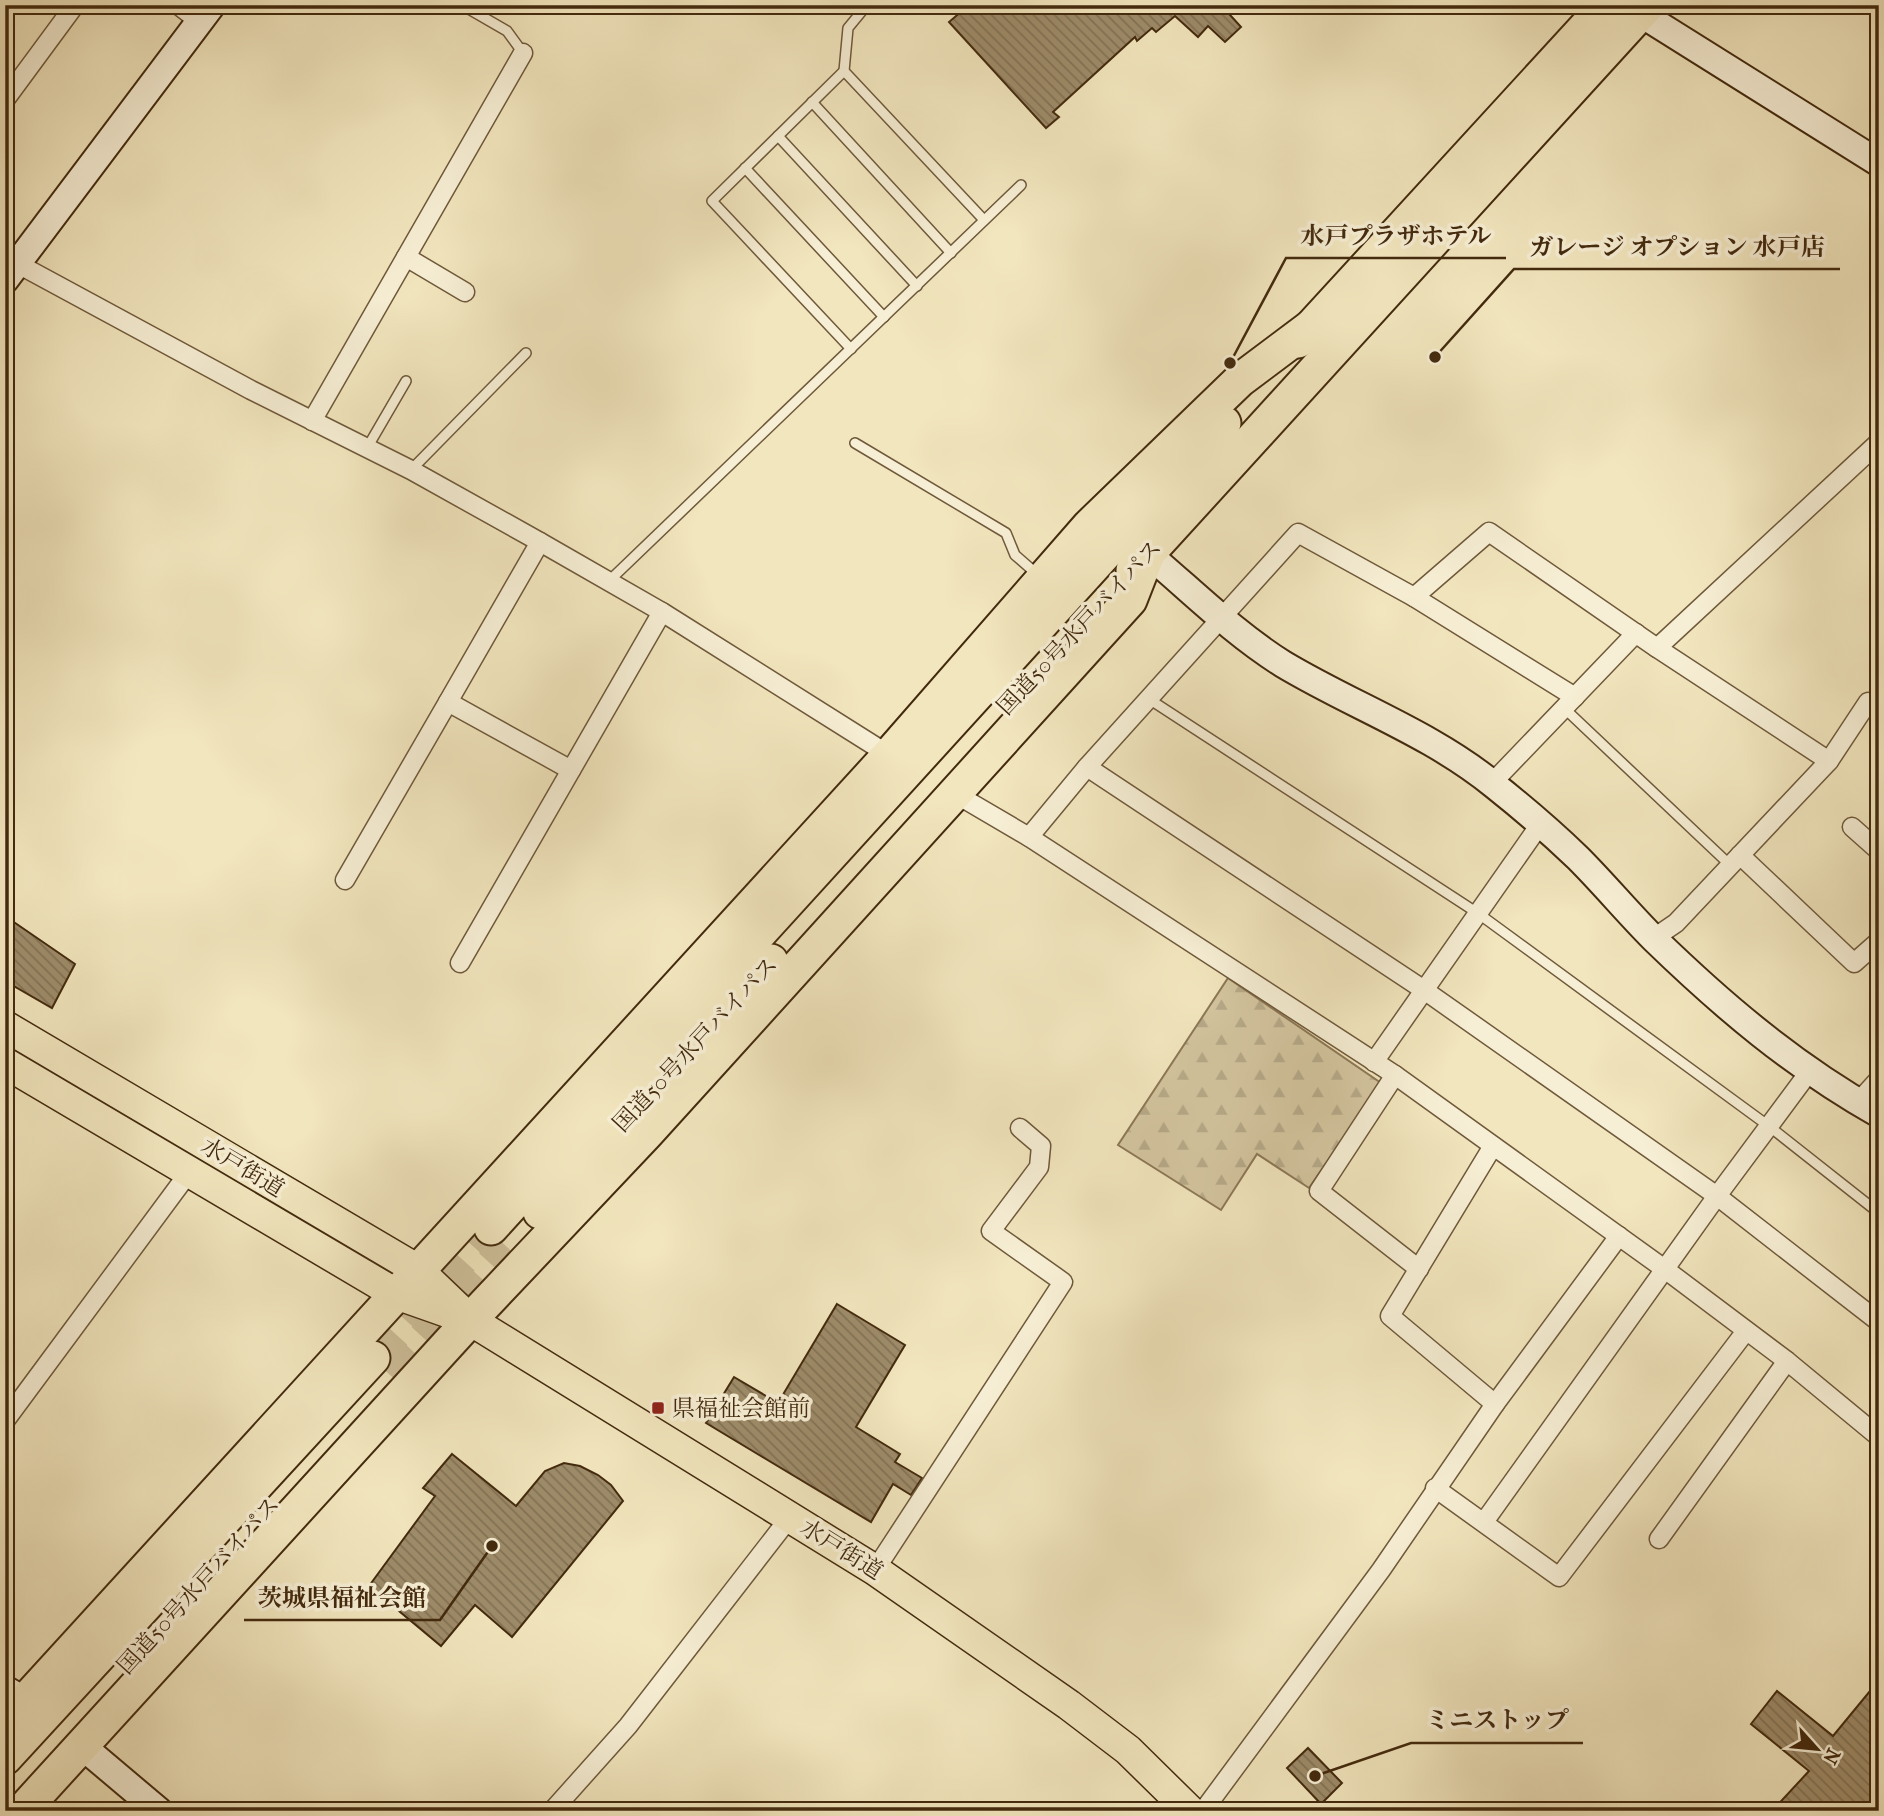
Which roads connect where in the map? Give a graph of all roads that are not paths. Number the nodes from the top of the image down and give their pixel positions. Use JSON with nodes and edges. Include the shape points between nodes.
{"nodes":[{"id":1,"x":75,"y":5,"type":"edge"},
{"id":2,"x":178,"y":5,"type":"edge"},
{"id":3,"x":462,"y":5,"type":"edge"},
{"id":4,"x":867,"y":5,"type":"edge"},
{"id":5,"x":1606,"y":5,"type":"edge"},
{"id":6,"x":1639,"y":8,"type":"edge"},
{"id":7,"x":206,"y":14,"type":"edge"},
{"id":8,"x":523,"y":53,"type":"joint"},
{"id":9,"x":844,"y":71,"type":"junction"},
{"id":10,"x":5,"y":100,"type":"edge"},
{"id":11,"x":812,"y":102,"type":"junction"},
{"id":12,"x":778,"y":136,"type":"junction"},
{"id":13,"x":1879,"y":163,"type":"edge"},
{"id":14,"x":745,"y":168,"type":"junction"},
{"id":15,"x":1021,"y":185,"type":"dead end"},
{"id":16,"x":985,"y":220,"type":"junction"},
{"id":17,"x":951,"y":253,"type":"junction"},
{"id":18,"x":406,"y":257,"type":"junction"},
{"id":19,"x":9,"y":267,"type":"edge"},
{"id":20,"x":917,"y":286,"type":"junction"},
{"id":21,"x":465,"y":292,"type":"dead end"},
{"id":22,"x":884,"y":317,"type":"junction"},
{"id":23,"x":1312,"y":326,"type":"junction"},
{"id":24,"x":851,"y":349,"type":"junction"},
{"id":25,"x":526,"y":353,"type":"dead end"},
{"id":26,"x":406,"y":381,"type":"dead end"},
{"id":27,"x":313,"y":421,"type":"junction"},
{"id":28,"x":1879,"y":442,"type":"edge"},
{"id":29,"x":855,"y":443,"type":"dead end"},
{"id":30,"x":367,"y":448,"type":"junction"},
{"id":31,"x":411,"y":470,"type":"junction"},
{"id":32,"x":1089,"y":526,"type":"junction"},
{"id":33,"x":540,"y":541,"type":"junction"},
{"id":34,"x":1136,"y":544,"type":"junction"},
{"id":35,"x":1043,"y":579,"type":"junction"},
{"id":36,"x":609,"y":581,"type":"junction"},
{"id":37,"x":1414,"y":597,"type":"junction"},
{"id":38,"x":662,"y":612,"type":"junction"},
{"id":39,"x":1222,"y":620,"type":"junction"},
{"id":40,"x":1636,"y":633,"type":"junction"},
{"id":41,"x":1657,"y":648,"type":"junction"},
{"id":42,"x":1149,"y":699,"type":"junction"},
{"id":43,"x":448,"y":702,"type":"junction"},
{"id":44,"x":1570,"y":702,"type":"junction"},
{"id":45,"x":1879,"y":711,"type":"edge"},
{"id":46,"x":889,"y":755,"type":"junction"},
{"id":47,"x":1829,"y":761,"type":"junction"},
{"id":48,"x":1087,"y":767,"type":"junction"},
{"id":49,"x":571,"y":770,"type":"junction"},
{"id":50,"x":1492,"y":782,"type":"junction"},
{"id":51,"x":954,"y":793,"type":"junction"},
{"id":52,"x":1541,"y":823,"type":"junction"},
{"id":53,"x":1852,"y":827,"type":"dead end"},
{"id":54,"x":1029,"y":837,"type":"junction"},
{"id":55,"x":1879,"y":851,"type":"edge"},
{"id":56,"x":1735,"y":860,"type":"junction"},
{"id":57,"x":345,"y":880,"type":"dead end"},
{"id":58,"x":1479,"y":914,"type":"junction"},
{"id":59,"x":1654,"y":938,"type":"junction"},
{"id":60,"x":1879,"y":941,"type":"edge"},
{"id":61,"x":460,"y":963,"type":"dead end"},
{"id":62,"x":1424,"y":990,"type":"junction"},
{"id":63,"x":5,"y":1026,"type":"edge"},
{"id":64,"x":1374,"y":1062,"type":"junction"},
{"id":65,"x":5,"y":1063,"type":"edge"},
{"id":66,"x":1809,"y":1072,"type":"junction"},
{"id":67,"x":1395,"y":1075,"type":"junction"},
{"id":68,"x":1879,"y":1079,"type":"edge"},
{"id":69,"x":1868,"y":1108,"type":"edge"},
{"id":70,"x":1770,"y":1127,"type":"junction"},
{"id":71,"x":1020,"y":1128,"type":"dead end"},
{"id":72,"x":1493,"y":1146,"type":"junction"},
{"id":73,"x":190,"y":1171,"type":"junction"},
{"id":74,"x":1717,"y":1196,"type":"junction"},
{"id":75,"x":1879,"y":1213,"type":"edge"},
{"id":76,"x":1619,"y":1236,"type":"junction"},
{"id":77,"x":499,"y":1238,"type":"tunnel mouth"},
{"id":78,"x":1419,"y":1269,"type":"junction"},
{"id":79,"x":418,"y":1270,"type":"junction"},
{"id":80,"x":1666,"y":1270,"type":"junction"},
{"id":81,"x":396,"y":1294,"type":"junction"},
{"id":82,"x":470,"y":1320,"type":"junction"},
{"id":83,"x":1879,"y":1322,"type":"edge"},
{"id":84,"x":1746,"y":1331,"type":"junction"},
{"id":85,"x":1787,"y":1361,"type":"junction"},
{"id":86,"x":1495,"y":1404,"type":"junction"},
{"id":87,"x":5,"y":1421,"type":"edge"},
{"id":88,"x":1879,"y":1437,"type":"edge"},
{"id":89,"x":1435,"y":1489,"type":"junction"},
{"id":90,"x":790,"y":1517,"type":"junction"},
{"id":91,"x":1484,"y":1522,"type":"junction"},
{"id":92,"x":1659,"y":1539,"type":"dead end"},
{"id":93,"x":876,"y":1570,"type":"junction"},
{"id":94,"x":12,"y":1704,"type":"edge"},
{"id":95,"x":82,"y":1745,"type":"junction"},
{"id":96,"x":5,"y":1758,"type":"edge"},
{"id":97,"x":5,"y":1796,"type":"edge"},
{"id":98,"x":143,"y":1806,"type":"edge"},
{"id":99,"x":22,"y":1811,"type":"edge"},
{"id":100,"x":552,"y":1811,"type":"edge"},
{"id":101,"x":1190,"y":1811,"type":"edge"},
{"id":102,"x":1203,"y":1811,"type":"edge"}],
"edges":[{"from":1,"to":10,"type":"street"},
{"from":2,"to":7,"type":"street"},
{"from":3,"to":8,"type":"lane","via":[[507,32]]},
{"from":4,"to":9,"type":"lane","via":[[848,28]]},
{"from":5,"to":23,"type":"highway","name":"国道50号水戸バイパス"},
{"from":6,"to":13,"type":"street"},
{"from":6,"to":34,"type":"highway","name":"国道50号水戸バイパス"},
{"from":7,"to":19,"type":"street"},
{"from":8,"to":18,"type":"street"},
{"from":9,"to":11,"type":"lane"},
{"from":9,"to":16,"type":"lane"},
{"from":11,"to":12,"type":"lane"},
{"from":11,"to":17,"type":"lane"},
{"from":12,"to":14,"type":"lane"},
{"from":12,"to":20,"type":"lane"},
{"from":14,"to":22,"type":"lane"},
{"from":14,"to":24,"type":"lane","via":[[712,201]]},
{"from":15,"to":16,"type":"lane"},
{"from":16,"to":17,"type":"lane"},
{"from":17,"to":20,"type":"lane"},
{"from":18,"to":21,"type":"street"},
{"from":18,"to":27,"type":"street"},
{"from":19,"to":27,"type":"street"},
{"from":20,"to":22,"type":"lane"},
{"from":22,"to":24,"type":"lane"},
{"from":23,"to":32,"type":"highway","via":[[1240,380]]},
{"from":23,"to":34,"type":"highway","name":"国道50号水戸バイパス"},
{"from":24,"to":36,"type":"lane"},
{"from":25,"to":31,"type":"lane"},
{"from":26,"to":30,"type":"lane"},
{"from":27,"to":30,"type":"street"},
{"from":28,"to":41,"type":"street"},
{"from":29,"to":35,"type":"lane","via":[[1006,533],[1015,555]]},
{"from":30,"to":31,"type":"street"},
{"from":31,"to":33,"type":"street"},
{"from":32,"to":34,"type":"street"},
{"from":32,"to":35,"type":"highway"},
{"from":33,"to":36,"type":"street"},
{"from":33,"to":43,"type":"street"},
{"from":34,"to":39,"type":"street"},
{"from":34,"to":51,"type":"highway","via":[[1129,600]]},
{"from":34,"to":77,"type":"highway","name":"国道50号水戸バイパス"},
{"from":35,"to":46,"type":"highway"},
{"from":36,"to":38,"type":"street"},
{"from":37,"to":39,"type":"street","via":[[1298,533]]},
{"from":37,"to":40,"type":"street","via":[[1489,532]]},
{"from":37,"to":44,"type":"street"},
{"from":38,"to":46,"type":"street"},
{"from":38,"to":49,"type":"street"},
{"from":39,"to":42,"type":"street"},
{"from":39,"to":50,"type":"street","via":[[1285,665],[1416,732]]},
{"from":40,"to":41,"type":"street"},
{"from":40,"to":44,"type":"street"},
{"from":41,"to":47,"type":"street"},
{"from":42,"to":48,"type":"street"},
{"from":42,"to":58,"type":"lane"},
{"from":43,"to":49,"type":"street"},
{"from":43,"to":57,"type":"street"},
{"from":44,"to":50,"type":"street"},
{"from":44,"to":56,"type":"lane"},
{"from":45,"to":47,"type":"street","via":[[1868,702]]},
{"from":46,"to":79,"type":"highway"},
{"from":47,"to":56,"type":"street"},
{"from":48,"to":54,"type":"street"},
{"from":48,"to":62,"type":"street"},
{"from":49,"to":61,"type":"street"},
{"from":50,"to":52,"type":"street"},
{"from":51,"to":54,"type":"street"},
{"from":51,"to":82,"type":"highway"},
{"from":52,"to":58,"type":"street"},
{"from":52,"to":59,"type":"street"},
{"from":53,"to":55,"type":"street"},
{"from":54,"to":64,"type":"street"},
{"from":56,"to":59,"type":"street","via":[[1676,923]]},
{"from":56,"to":60,"type":"street","via":[[1854,962]]},
{"from":58,"to":62,"type":"street"},
{"from":58,"to":70,"type":"lane"},
{"from":59,"to":66,"type":"street","via":[[1763,1038]]},
{"from":62,"to":64,"type":"street"},
{"from":62,"to":74,"type":"street"},
{"from":63,"to":79,"type":"main road","name":"水戸街道"},
{"from":64,"to":67,"type":"street"},
{"from":65,"to":73,"type":"main road","name":"水戸街道"},
{"from":66,"to":69,"type":"street"},
{"from":66,"to":70,"type":"street"},
{"from":67,"to":72,"type":"street"},
{"from":67,"to":78,"type":"street","via":[[1320,1191]]},
{"from":68,"to":69,"type":"street"},
{"from":70,"to":74,"type":"street"},
{"from":70,"to":75,"type":"lane"},
{"from":71,"to":93,"type":"street","via":[[1041,1146],[1039,1167],[991,1231],[1063,1282]]},
{"from":72,"to":76,"type":"street"},
{"from":72,"to":78,"type":"street"},
{"from":73,"to":81,"type":"main road","name":"水戸街道"},
{"from":73,"to":87,"type":"street"},
{"from":74,"to":80,"type":"street"},
{"from":74,"to":83,"type":"street"},
{"from":76,"to":80,"type":"street"},
{"from":76,"to":86,"type":"street"},
{"from":78,"to":86,"type":"street","via":[[1390,1316]]},
{"from":79,"to":81,"type":"highway"},
{"from":79,"to":82,"type":"main road","name":"水戸街道"},
{"from":80,"to":84,"type":"street"},
{"from":80,"to":91,"type":"street"},
{"from":81,"to":82,"type":"main road","name":"水戸街道"},
{"from":81,"to":94,"type":"highway"},
{"from":82,"to":90,"type":"main road","name":"水戸街道"},
{"from":82,"to":95,"type":"highway"},
{"from":84,"to":85,"type":"street"},
{"from":84,"to":91,"type":"street","via":[[1559,1577]]},
{"from":85,"to":88,"type":"street"},
{"from":85,"to":92,"type":"street"},
{"from":86,"to":89,"type":"street"},
{"from":89,"to":91,"type":"street"},
{"from":89,"to":102,"type":"street","via":[[1381,1570]]},
{"from":90,"to":93,"type":"main road","name":"水戸街道"},
{"from":90,"to":100,"type":"street","via":[[628,1726]]},
{"from":93,"to":101,"type":"main road","name":"水戸街道","via":[[1128,1750]]},
{"from":95,"to":98,"type":"street"},
{"from":95,"to":99,"type":"highway"},
{"from":96,"to":97,"type":"highway","name":"国道50号水戸バイパス","via":[[382,1366]]}]}
